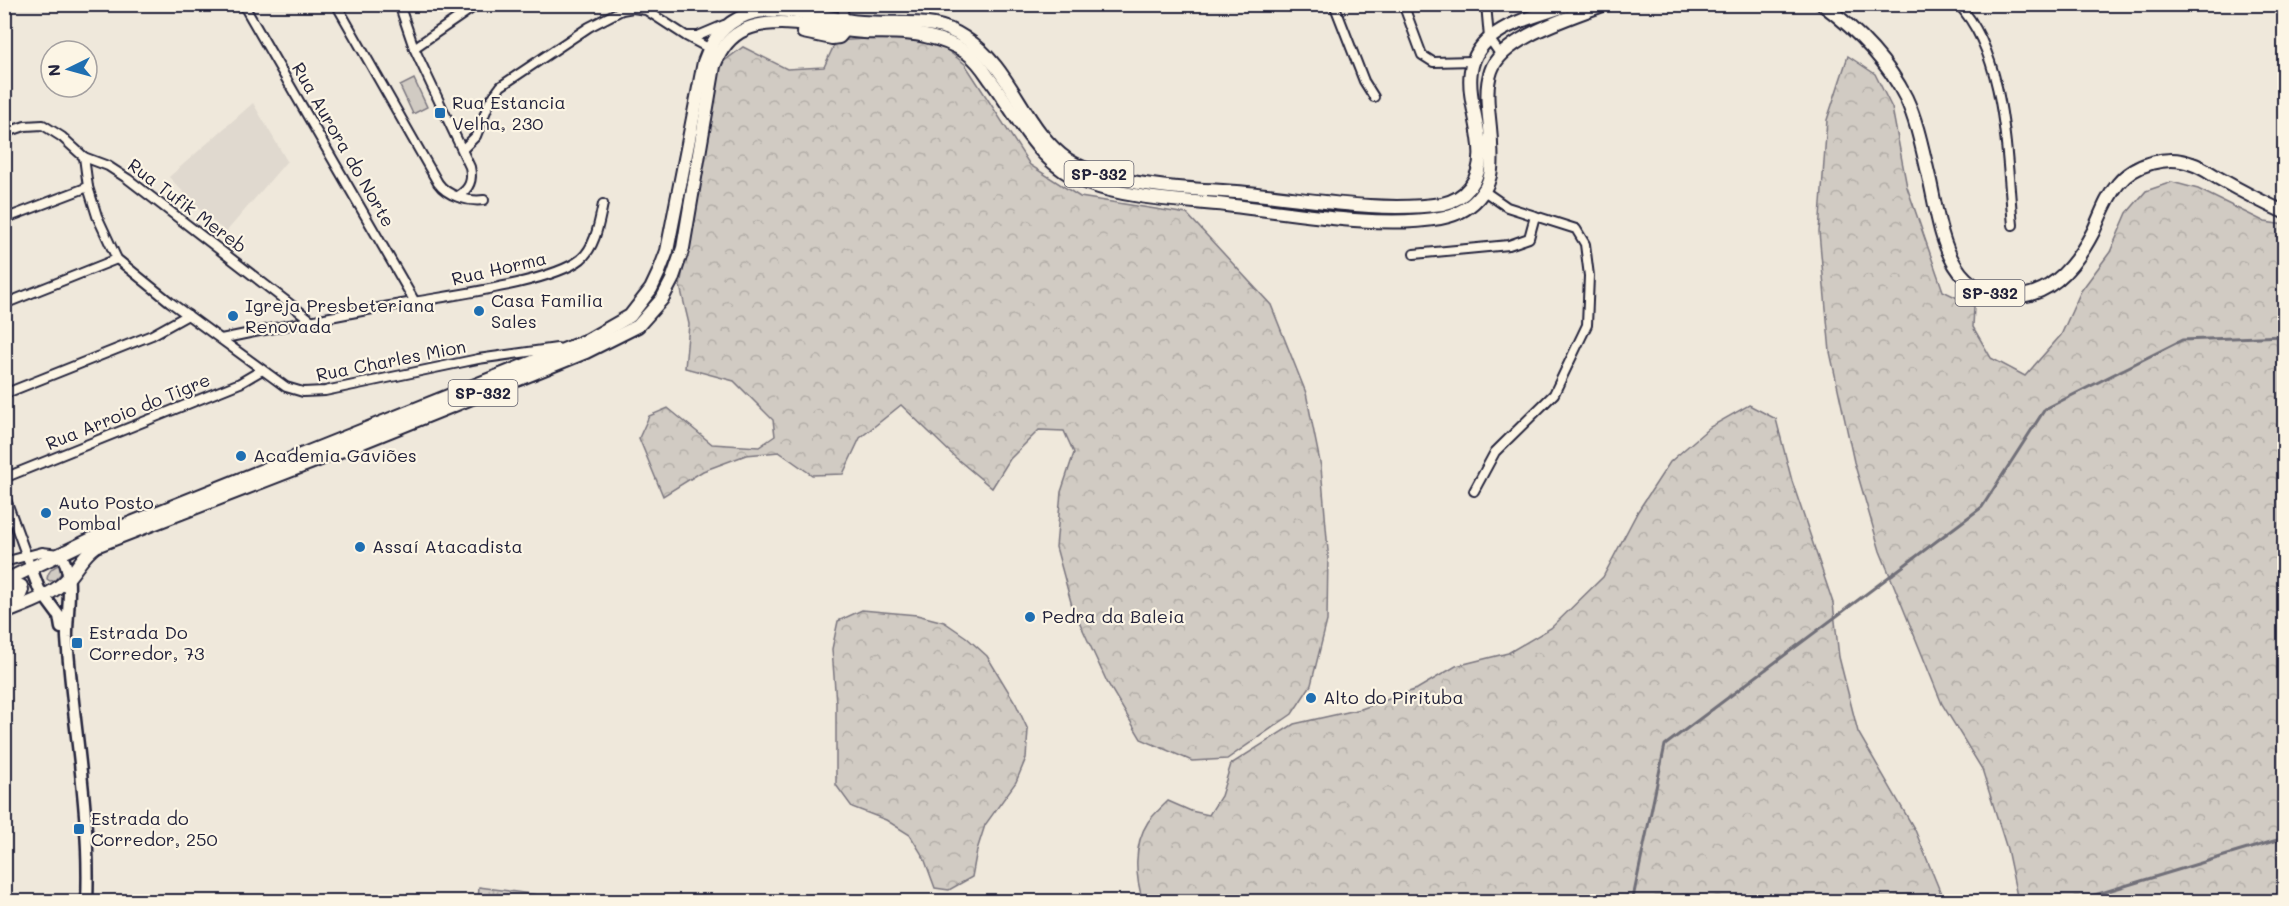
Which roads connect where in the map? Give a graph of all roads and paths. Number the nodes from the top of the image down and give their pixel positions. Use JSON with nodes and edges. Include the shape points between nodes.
{"nodes":[{"id":1,"x":243,"y":4,"type":"edge"},
{"id":2,"x":336,"y":4,"type":"edge"},
{"id":3,"x":399,"y":4,"type":"edge"},
{"id":4,"x":478,"y":4,"type":"edge"},
{"id":5,"x":842,"y":4,"type":"edge"},
{"id":6,"x":1334,"y":4,"type":"edge"},
{"id":7,"x":1402,"y":4,"type":"edge"},
{"id":8,"x":1486,"y":4,"type":"edge"},
{"id":9,"x":1570,"y":4,"type":"edge"},
{"id":10,"x":1605,"y":4,"type":"edge"},
{"id":11,"x":1822,"y":4,"type":"edge"},
{"id":12,"x":1958,"y":4,"type":"edge"},
{"id":13,"x":646,"y":8,"type":"edge"},
{"id":14,"x":734,"y":20,"type":"junction"},
{"id":15,"x":845,"y":25,"type":"junction"},
{"id":16,"x":686,"y":36,"type":"junction"},
{"id":17,"x":1489,"y":38,"type":"junction"},
{"id":18,"x":414,"y":48,"type":"junction"},
{"id":19,"x":714,"y":51,"type":"junction"},
{"id":20,"x":1500,"y":54,"type":"junction"},
{"id":21,"x":1473,"y":61,"type":"junction"},
{"id":22,"x":1374,"y":97,"type":"dead end"},
{"id":23,"x":1489,"y":110,"type":"junction"},
{"id":24,"x":4,"y":134,"type":"edge"},
{"id":25,"x":463,"y":149,"type":"junction"},
{"id":26,"x":84,"y":158,"type":"junction"},
{"id":27,"x":88,"y":187,"type":"junction"},
{"id":28,"x":1484,"y":191,"type":"junction"},
{"id":29,"x":458,"y":196,"type":"junction"},
{"id":30,"x":484,"y":200,"type":"dead end"},
{"id":31,"x":2263,"y":202,"type":"junction"},
{"id":32,"x":2284,"y":202,"type":"edge"},
{"id":33,"x":603,"y":204,"type":"dead end"},
{"id":34,"x":2284,"y":212,"type":"edge"},
{"id":35,"x":1535,"y":216,"type":"junction"},
{"id":36,"x":4,"y":219,"type":"edge"},
{"id":37,"x":2013,"y":225,"type":"dead end"},
{"id":38,"x":1414,"y":254,"type":"dead end"},
{"id":39,"x":117,"y":259,"type":"junction"},
{"id":40,"x":415,"y":302,"type":"junction"},
{"id":41,"x":4,"y":304,"type":"edge"},
{"id":42,"x":188,"y":315,"type":"junction"},
{"id":43,"x":312,"y":321,"type":"junction"},
{"id":44,"x":221,"y":339,"type":"junction"},
{"id":45,"x":536,"y":356,"type":"junction"},
{"id":46,"x":262,"y":370,"type":"junction"},
{"id":47,"x":4,"y":394,"type":"edge"},
{"id":48,"x":4,"y":478,"type":"edge"},
{"id":49,"x":1474,"y":491,"type":"dead end"},
{"id":50,"x":4,"y":494,"type":"edge"},
{"id":51,"x":59,"y":554,"type":"junction"},
{"id":52,"x":27,"y":555,"type":"junction"},
{"id":53,"x":4,"y":562,"type":"edge"},
{"id":54,"x":31,"y":568,"type":"junction"},
{"id":55,"x":68,"y":578,"type":"junction"},
{"id":56,"x":4,"y":581,"type":"edge"},
{"id":57,"x":4,"y":588,"type":"edge"},
{"id":58,"x":44,"y":596,"type":"junction"},
{"id":59,"x":4,"y":602,"type":"edge"},
{"id":60,"x":4,"y":613,"type":"edge"},
{"id":61,"x":79,"y":762,"type":"junction"},
{"id":62,"x":87,"y":902,"type":"edge"}],
"edges":[{"from":1,"to":40,"type":"street","name":"Rua Aurora do Norte"},
{"from":2,"to":29,"type":"street","via":[[438,183]]},
{"from":3,"to":18,"type":"street"},
{"from":4,"to":18,"type":"street"},
{"from":5,"to":15,"type":"street"},
{"from":6,"to":22,"type":"street"},
{"from":7,"to":21,"type":"street","via":[[1422,55],[1428,60]]},
{"from":8,"to":17,"type":"street"},
{"from":9,"to":17,"type":"main road"},
{"from":10,"to":20,"type":"main road","via":[[1537,32]]},
{"from":11,"to":31,"type":"main road","number":"SP-332","via":[[1872,48],[1896,78],[1916,127],[1945,246],[1965,278],[1981,291],[2003,297],[2020,296],[2042,290],[2058,279],[2084,248],[2118,183],[2151,163],[2169,160],[2192,164]]},
{"from":12,"to":37,"type":"street","via":[[1981,34],[1995,77]]},
{"from":13,"to":16,"type":"street"},
{"from":13,"to":25,"type":"street","via":[[622,10],[597,22],[501,86],[490,101],[476,136]]},
{"from":14,"to":15,"type":"main road","number":"SP-332","via":[[773,11]]},
{"from":14,"to":16,"type":"street","via":[[698,36]]},
{"from":14,"to":19,"type":"main road","number":"SP-332","via":[[722,29]]},
{"from":15,"to":19,"type":"main road","number":"SP-332","via":[[839,38],[763,25],[743,30]]},
{"from":15,"to":21,"type":"main road","number":"SP-332","via":[[936,26],[968,39],[988,56],[1050,144],[1068,160],[1089,170],[1137,182],[1382,206],[1444,203],[1471,186],[1480,152],[1471,93]]},
{"from":15,"to":28,"type":"main road","number":"SP-332","via":[[931,37],[954,45],[983,69],[1043,155],[1062,171],[1110,189],[1318,215],[1402,221],[1441,218],[1459,212]]},
{"from":16,"to":19,"type":"street"},
{"from":17,"to":20,"type":"street"},
{"from":17,"to":21,"type":"main road"},
{"from":18,"to":25,"type":"street"},
{"from":19,"to":45,"type":"main road","number":"SP-332","via":[[704,62],[667,251],[651,289],[630,316],[597,336]]},
{"from":19,"to":55,"type":"main road","number":"SP-332","via":[[682,248],[662,299],[638,326],[586,352],[96,546]]},
{"from":20,"to":23,"type":"main road","via":[[1491,71]]},
{"from":21,"to":23,"type":"main road","via":[[1485,73]]},
{"from":23,"to":28,"type":"main road","via":[[1492,164]]},
{"from":24,"to":26,"type":"street","name":"Rua Tufik Mereb","via":[[25,126],[43,125],[62,136]]},
{"from":25,"to":29,"type":"street","via":[[471,181]]},
{"from":26,"to":27,"type":"street","name":"Rua Charles Mion"},
{"from":26,"to":43,"type":"street","name":"Rua Tufik Mereb","via":[[108,166],[128,179]]},
{"from":27,"to":36,"type":"street"},
{"from":27,"to":39,"type":"street","name":"Rua Charles Mion"},
{"from":28,"to":35,"type":"street","via":[[1507,207]]},
{"from":29,"to":30,"type":"street"},
{"from":31,"to":32,"type":"main road","number":"SP-332"},
{"from":31,"to":34,"type":"main road","number":"SP-332"},
{"from":33,"to":40,"type":"street","name":"Rua Horma","via":[[592,243],[583,258],[568,267],[544,276]]},
{"from":35,"to":38,"type":"street","via":[[1529,238],[1515,243]]},
{"from":35,"to":49,"type":"street","via":[[1576,229],[1585,244],[1589,276],[1587,325],[1554,394],[1495,452]]},
{"from":39,"to":41,"type":"street"},
{"from":39,"to":42,"type":"street","name":"Rua Charles Mion"},
{"from":40,"to":43,"type":"street","name":"Rua Horma"},
{"from":42,"to":44,"type":"street","name":"Rua Charles Mion"},
{"from":42,"to":47,"type":"street","via":[[158,333]]},
{"from":43,"to":44,"type":"street","name":"Rua Horma"},
{"from":44,"to":46,"type":"street","name":"Rua Charles Mion"},
{"from":45,"to":46,"type":"street","name":"Rua Charles Mion","via":[[478,359],[303,392],[286,387]]},
{"from":45,"to":51,"type":"main road","number":"SP-332"},
{"from":46,"to":48,"type":"street","name":"Rua Arroio do Tigre","via":[[240,383]]},
{"from":50,"to":52,"type":"street"},
{"from":51,"to":52,"type":"street"},
{"from":51,"to":54,"type":"main road","number":"SP-332"},
{"from":51,"to":55,"type":"main road","via":[[66,561]]},
{"from":52,"to":53,"type":"street"},
{"from":52,"to":54,"type":"street"},
{"from":54,"to":56,"type":"main road","number":"SP-332"},
{"from":54,"to":58,"type":"main road"},
{"from":55,"to":58,"type":"main road","number":"SP-332"},
{"from":55,"to":61,"type":"main road","via":[[66,624]]},
{"from":57,"to":59,"type":"main road","via":[[17,584],[22,590],[20,595]]},
{"from":58,"to":60,"type":"main road","number":"SP-332"},
{"from":58,"to":61,"type":"main road","via":[[61,621],[74,747]]},
{"from":61,"to":62,"type":"main road"}]}
